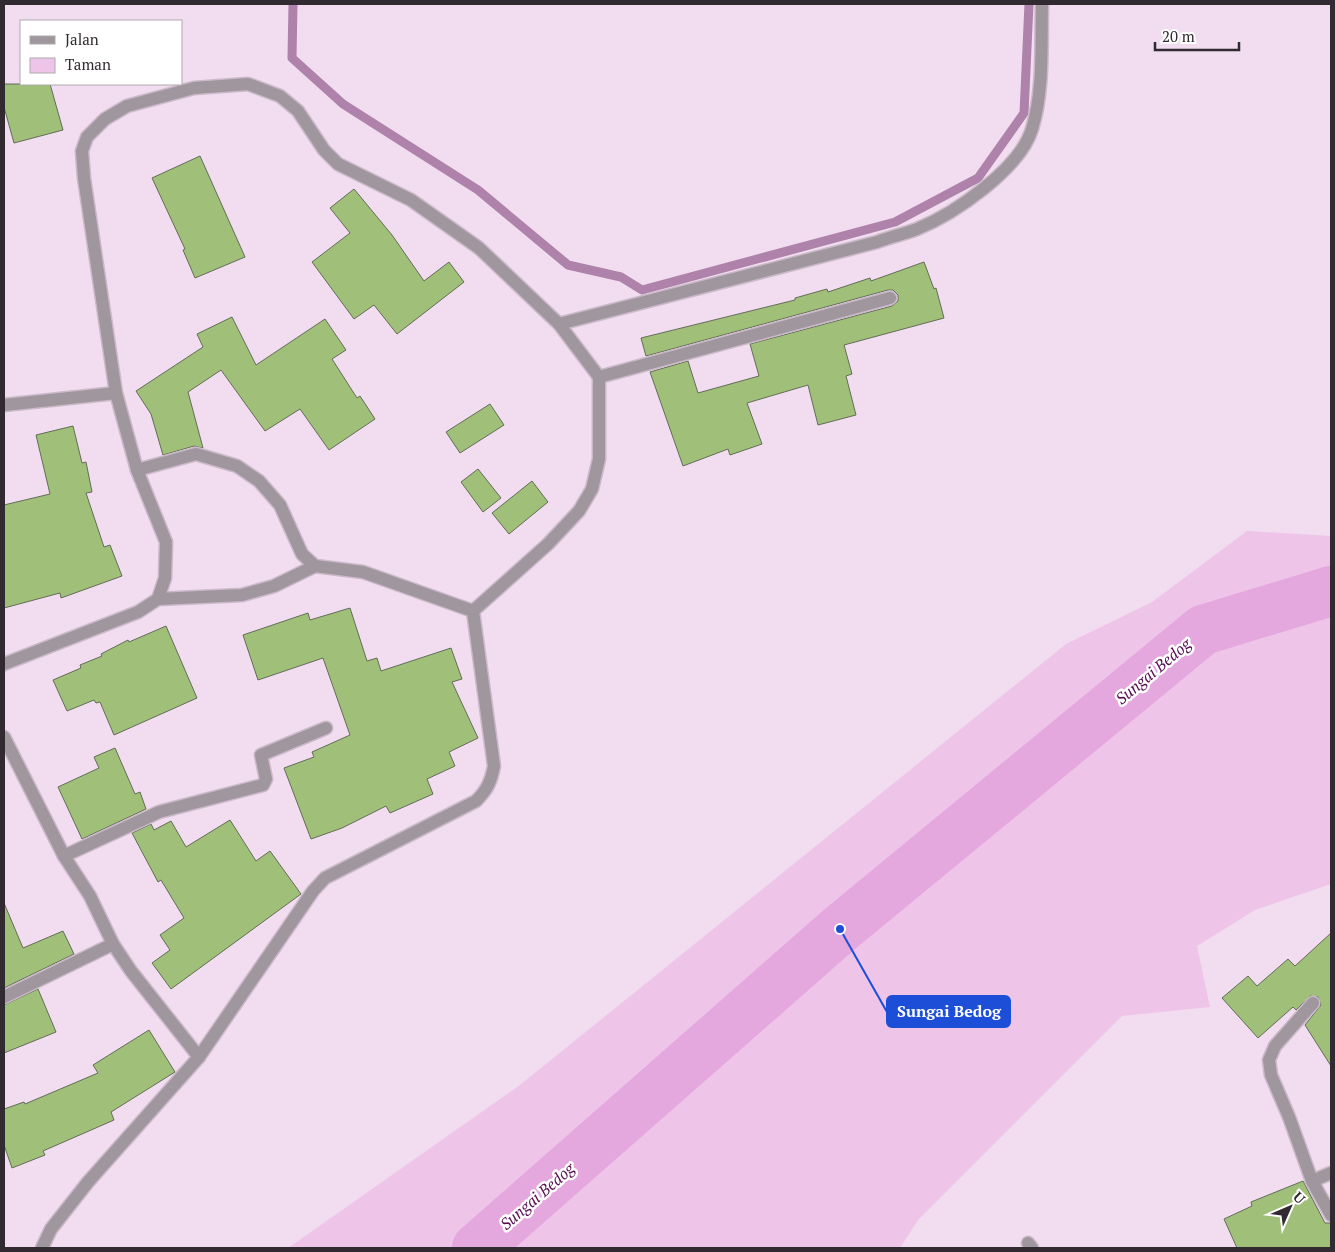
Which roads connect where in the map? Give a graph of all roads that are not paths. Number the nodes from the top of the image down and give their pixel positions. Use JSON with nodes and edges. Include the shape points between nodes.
{"nodes":[{"id":1,"x":1042,"y":4,"type":"edge"},
{"id":2,"x":890,"y":298,"type":"dead end"},
{"id":3,"x":559,"y":324,"type":"junction"},
{"id":4,"x":599,"y":377,"type":"junction"},
{"id":5,"x":116,"y":393,"type":"junction"},
{"id":6,"x":4,"y":405,"type":"edge"},
{"id":7,"x":137,"y":470,"type":"junction"},
{"id":8,"x":315,"y":566,"type":"junction"},
{"id":9,"x":158,"y":600,"type":"junction"},
{"id":10,"x":473,"y":610,"type":"junction"},
{"id":11,"x":4,"y":664,"type":"edge"},
{"id":12,"x":326,"y":728,"type":"dead end"},
{"id":13,"x":4,"y":737,"type":"edge"},
{"id":14,"x":64,"y":856,"type":"junction"},
{"id":15,"x":112,"y":944,"type":"junction"},
{"id":16,"x":4,"y":996,"type":"edge"},
{"id":17,"x":1312,"y":1003,"type":"dead end"},
{"id":18,"x":199,"y":1057,"type":"junction"},
{"id":19,"x":1331,"y":1173,"type":"edge"},
{"id":20,"x":1312,"y":1181,"type":"junction"},
{"id":21,"x":1331,"y":1215,"type":"edge"},
{"id":22,"x":42,"y":1248,"type":"edge"}],
"edges":[{"from":1,"to":3,"type":"street","via":[[1036,110],[1025,147],[1010,166],[955,208],[918,228],[877,242]]},
{"from":2,"to":4,"type":"street"},
{"from":3,"to":4,"type":"street"},
{"from":3,"to":5,"type":"street","via":[[479,248],[411,200],[338,164],[324,150],[298,111],[280,96],[248,84],[194,88],[127,106],[105,119],[87,137],[82,151]]},
{"from":4,"to":10,"type":"street","via":[[600,459],[592,489],[579,511],[548,544]]},
{"from":5,"to":6,"type":"street"},
{"from":5,"to":7,"type":"street"},
{"from":7,"to":8,"type":"street","via":[[196,454],[236,466],[259,480],[280,505],[302,554]]},
{"from":7,"to":9,"type":"street","via":[[166,542],[165,578]]},
{"from":8,"to":9,"type":"street","via":[[274,586],[242,595]]},
{"from":8,"to":10,"type":"street","via":[[363,572]]},
{"from":9,"to":11,"type":"street","via":[[138,612]]},
{"from":10,"to":18,"type":"street","via":[[494,766],[486,792],[476,801],[325,878]]},
{"from":12,"to":14,"type":"street","via":[[261,755],[266,779],[263,784],[159,812]]},
{"from":13,"to":14,"type":"street"},
{"from":14,"to":15,"type":"street","via":[[90,896]]},
{"from":15,"to":16,"type":"street"},
{"from":15,"to":18,"type":"street"},
{"from":17,"to":20,"type":"street","via":[[1275,1046],[1269,1060],[1270,1074]]},
{"from":18,"to":22,"type":"street","via":[[88,1182],[51,1229]]},
{"from":19,"to":20,"type":"street"},
{"from":20,"to":21,"type":"street"}]}
